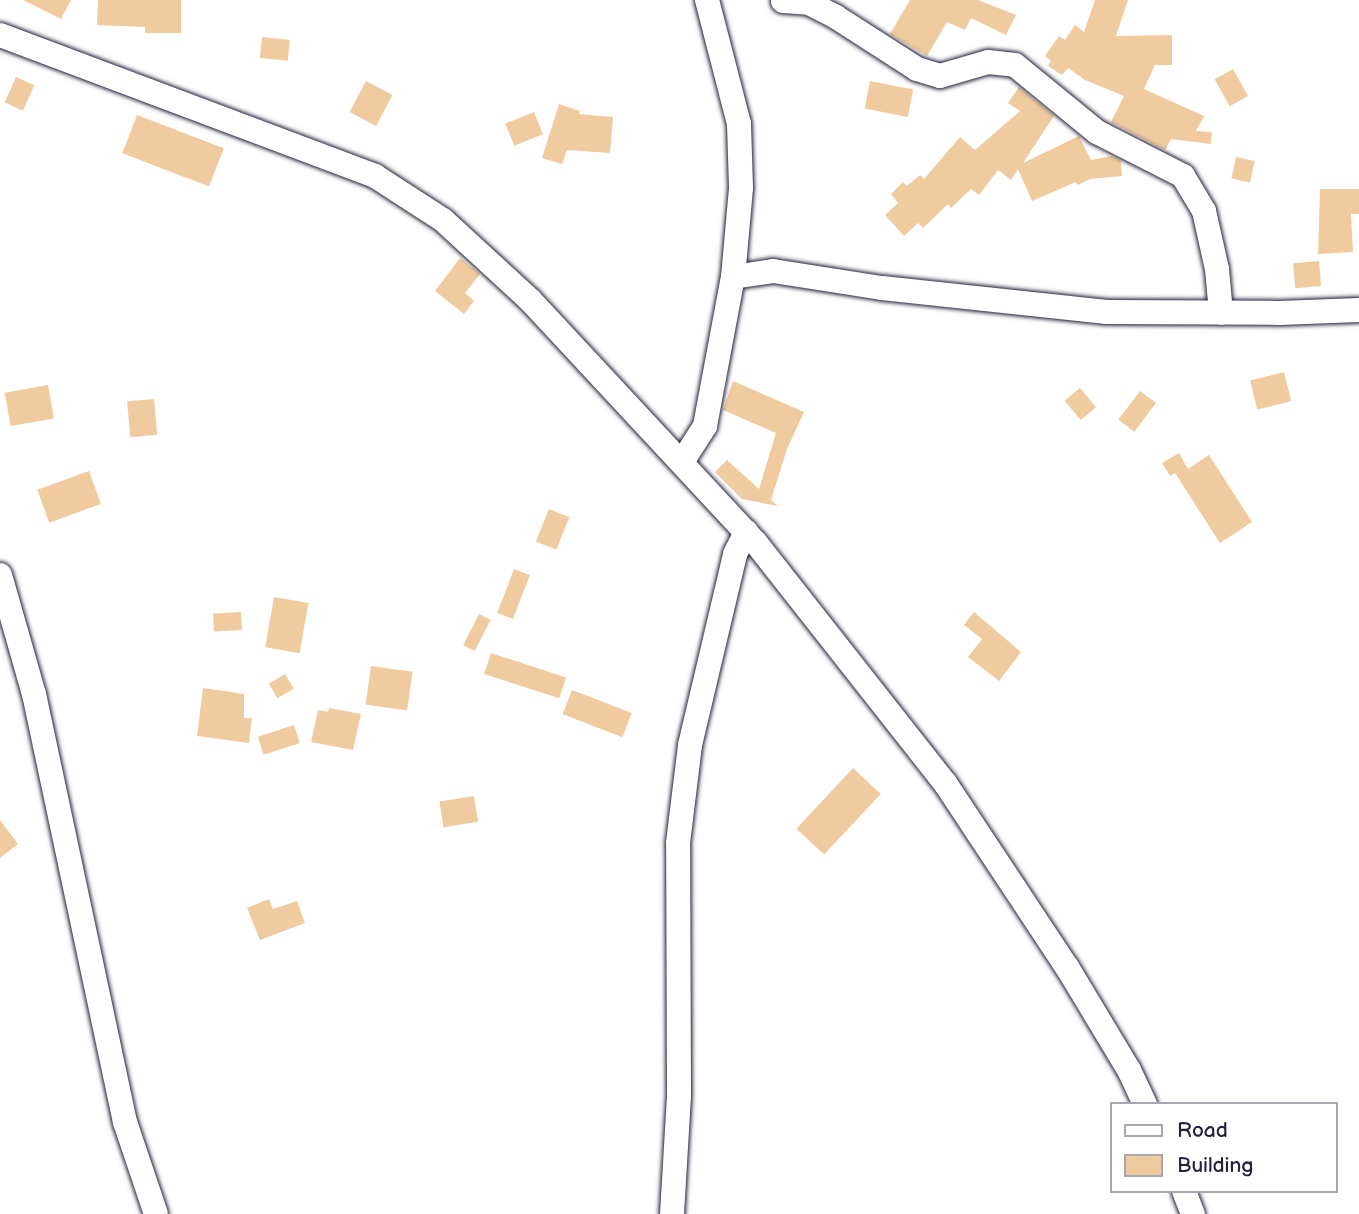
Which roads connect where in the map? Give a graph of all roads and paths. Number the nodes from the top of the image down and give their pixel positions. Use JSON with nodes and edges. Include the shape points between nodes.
{"nodes":[{"id":1,"x":707,"y":0,"type":"edge"},
{"id":2,"x":772,"y":1,"type":"edge"},
{"id":3,"x":0,"y":35,"type":"edge"},
{"id":4,"x":733,"y":277,"type":"junction"},
{"id":5,"x":1359,"y":310,"type":"edge"},
{"id":6,"x":1220,"y":313,"type":"junction"},
{"id":7,"x":682,"y":462,"type":"junction"},
{"id":8,"x":746,"y":532,"type":"junction"},
{"id":9,"x":0,"y":575,"type":"edge"},
{"id":10,"x":1144,"y":1102,"type":"edge"},
{"id":11,"x":1185,"y":1193,"type":"edge"},
{"id":12,"x":156,"y":1214,"type":"edge"},
{"id":13,"x":672,"y":1214,"type":"edge"},
{"id":14,"x":1193,"y":1214,"type":"edge"}],
"edges":[{"from":1,"to":4,"type":"street","via":[[739,124],[741,188]]},
{"from":2,"to":6,"type":"street","via":[[809,3],[917,69],[940,76],[988,61],[1015,65],[1097,132],[1183,176],[1204,211],[1217,269]]},
{"from":3,"to":7,"type":"street","via":[[375,176],[443,220],[530,299]]},
{"from":4,"to":6,"type":"street","via":[[773,271],[882,288],[1107,312]]},
{"from":4,"to":7,"type":"street","via":[[705,426]]},
{"from":5,"to":6,"type":"street"},
{"from":7,"to":8,"type":"street"},
{"from":8,"to":10,"type":"street","via":[[945,783],[1067,967]]},
{"from":8,"to":13,"type":"street","via":[[735,554],[690,745],[678,843],[679,1096]]},
{"from":9,"to":12,"type":"street","via":[[34,694],[125,1122]]},
{"from":11,"to":14,"type":"street"}]}
